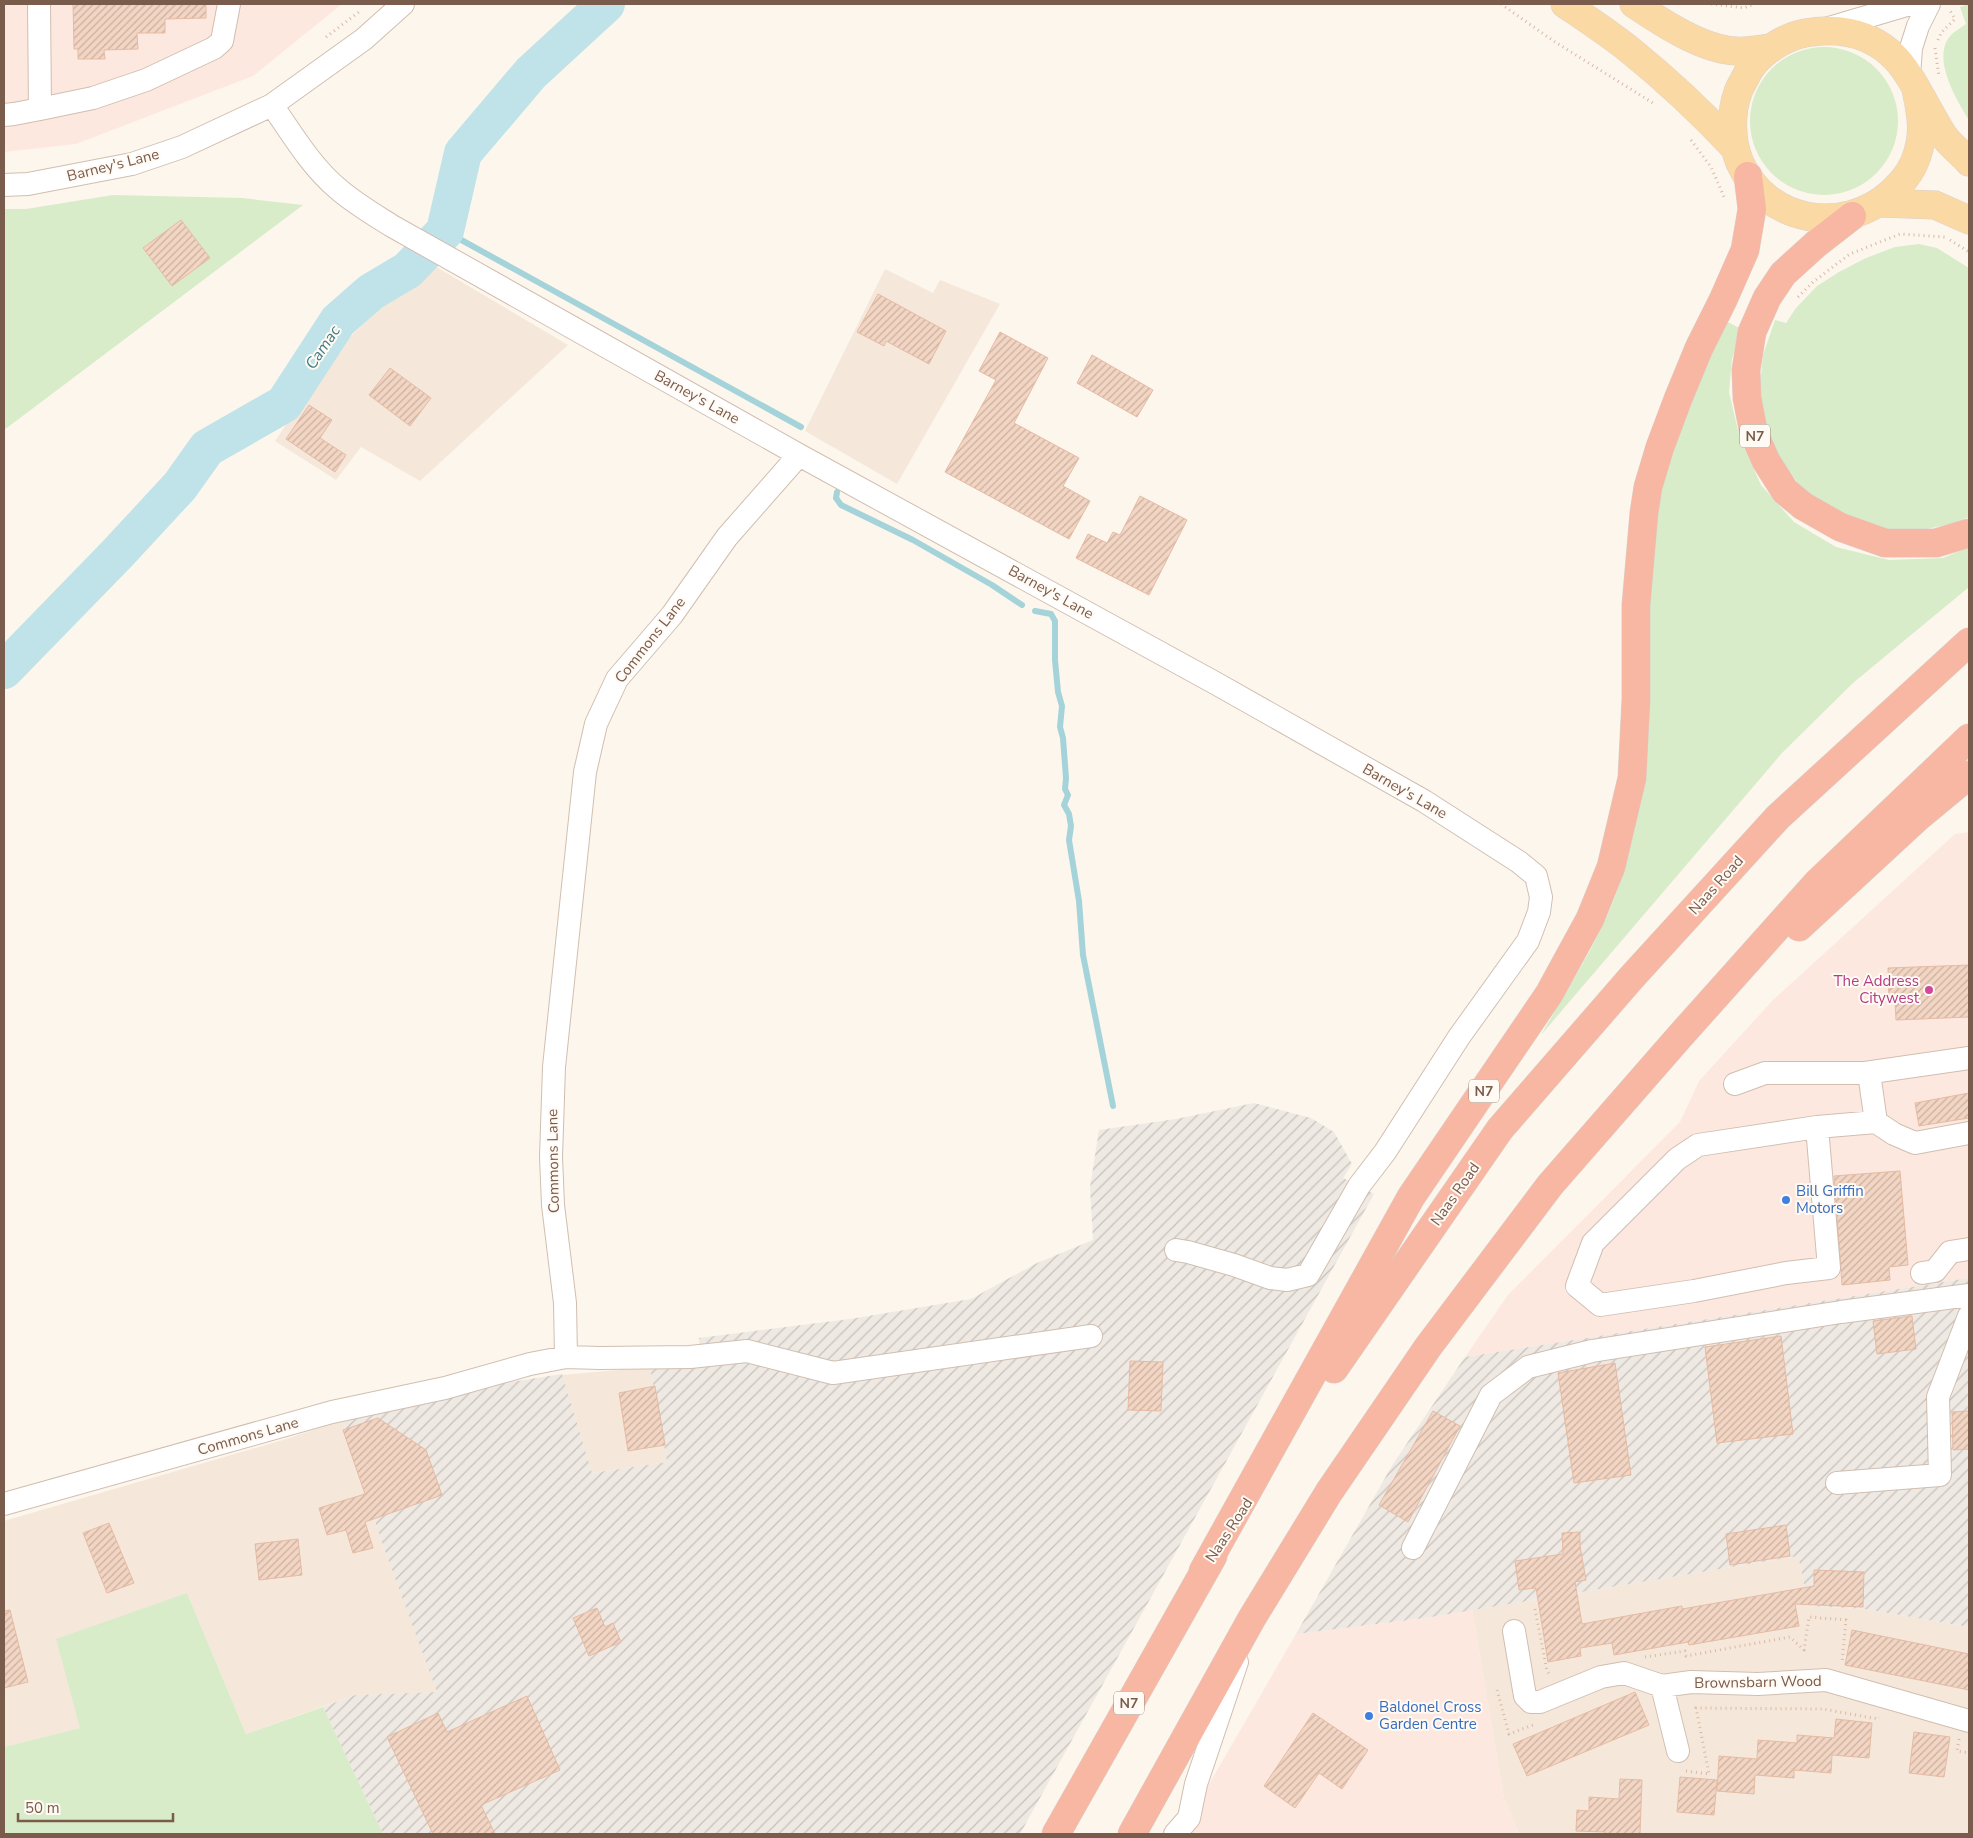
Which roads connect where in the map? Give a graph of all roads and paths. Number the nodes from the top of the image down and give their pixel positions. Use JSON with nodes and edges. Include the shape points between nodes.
{"nodes":[{"id":1,"x":39,"y":4,"type":"edge"},
{"id":2,"x":229,"y":4,"type":"edge"},
{"id":3,"x":403,"y":4,"type":"edge"},
{"id":4,"x":1501,"y":4,"type":"edge"},
{"id":5,"x":1565,"y":4,"type":"edge"},
{"id":6,"x":1634,"y":4,"type":"edge"},
{"id":7,"x":1711,"y":4,"type":"edge"},
{"id":8,"x":1754,"y":4,"type":"edge"},
{"id":9,"x":1910,"y":4,"type":"edge"},
{"id":10,"x":1928,"y":4,"type":"edge"},
{"id":11,"x":360,"y":12,"type":"dead end"},
{"id":12,"x":1954,"y":19,"type":"dead end"},
{"id":13,"x":1825,"y":29,"type":"junction"},
{"id":14,"x":322,"y":40,"type":"dead end"},
{"id":15,"x":1771,"y":48,"type":"junction"},
{"id":16,"x":1922,"y":83,"type":"junction"},
{"id":17,"x":272,"y":105,"type":"junction"},
{"id":18,"x":1656,"y":106,"type":"dead end"},
{"id":19,"x":40,"y":109,"type":"junction"},
{"id":20,"x":4,"y":115,"type":"edge"},
{"id":21,"x":1690,"y":138,"type":"dead end"},
{"id":22,"x":1735,"y":148,"type":"junction"},
{"id":23,"x":1969,"y":162,"type":"edge"},
{"id":24,"x":1748,"y":176,"type":"junction"},
{"id":25,"x":4,"y":185,"type":"edge"},
{"id":26,"x":1880,"y":203,"type":"junction"},
{"id":27,"x":1729,"y":207,"type":"dead end"},
{"id":28,"x":1852,"y":216,"type":"junction"},
{"id":29,"x":1969,"y":220,"type":"edge"},
{"id":30,"x":1969,"y":252,"type":"edge"},
{"id":31,"x":1796,"y":300,"type":"dead end"},
{"id":32,"x":799,"y":455,"type":"junction"},
{"id":33,"x":1969,"y":533,"type":"edge"},
{"id":34,"x":1969,"y":642,"type":"edge"},
{"id":35,"x":1969,"y":738,"type":"edge"},
{"id":36,"x":1969,"y":775,"type":"edge"},
{"id":37,"x":1681,"y":1035,"type":"junction"},
{"id":38,"x":1969,"y":1058,"type":"edge"},
{"id":39,"x":1869,"y":1072,"type":"junction"},
{"id":40,"x":1735,"y":1084,"type":"dead end"},
{"id":41,"x":1876,"y":1122,"type":"junction"},
{"id":42,"x":1817,"y":1127,"type":"junction"},
{"id":43,"x":1969,"y":1133,"type":"edge"},
{"id":44,"x":1969,"y":1249,"type":"edge"},
{"id":45,"x":1176,"y":1250,"type":"dead end"},
{"id":46,"x":1922,"y":1274,"type":"dead end"},
{"id":47,"x":1969,"y":1295,"type":"edge"},
{"id":48,"x":1969,"y":1316,"type":"edge"},
{"id":49,"x":1091,"y":1336,"type":"dead end"},
{"id":50,"x":566,"y":1357,"type":"junction"},
{"id":51,"x":1837,"y":1483,"type":"dead end"},
{"id":52,"x":4,"y":1504,"type":"edge"},
{"id":53,"x":1413,"y":1548,"type":"dead end"},
{"id":54,"x":1203,"y":1571,"type":"junction"},
{"id":55,"x":1534,"y":1609,"type":"dead end"},
{"id":56,"x":1252,"y":1618,"type":"junction"},
{"id":57,"x":1514,"y":1631,"type":"dead end"},
{"id":58,"x":1637,"y":1658,"type":"dead end"},
{"id":59,"x":1842,"y":1666,"type":"dead end"},
{"id":60,"x":1552,"y":1678,"type":"dead end"},
{"id":61,"x":1662,"y":1686,"type":"junction"},
{"id":62,"x":1497,"y":1690,"type":"dead end"},
{"id":63,"x":1878,"y":1714,"type":"dead end"},
{"id":64,"x":1544,"y":1721,"type":"dead end"},
{"id":65,"x":1964,"y":1728,"type":"edge"},
{"id":66,"x":1969,"y":1753,"type":"edge"},
{"id":67,"x":1680,"y":1761,"type":"joint"},
{"id":68,"x":1056,"y":1834,"type":"edge"},
{"id":69,"x":1132,"y":1834,"type":"edge"},
{"id":70,"x":1175,"y":1834,"type":"edge"}],
"edges":[{"from":1,"to":19,"type":"street"},
{"from":2,"to":19,"type":"street","via":[[222,41],[214,48],[146,80],[93,98]]},
{"from":3,"to":17,"type":"street","name":"Barney's Lane","via":[[364,39]]},
{"from":4,"to":18,"type":"path"},
{"from":5,"to":22,"type":"main road","via":[[1658,73]]},
{"from":6,"to":15,"type":"main road","via":[[1664,25],[1705,44],[1736,51]]},
{"from":7,"to":8,"type":"path","via":[[1744,8]]},
{"from":9,"to":13,"type":"street"},
{"from":10,"to":16,"type":"street","via":[[1911,48]]},
{"from":11,"to":14,"type":"path"},
{"from":12,"to":16,"type":"path","via":[[1941,33]]},
{"from":13,"to":15,"type":"main road","via":[[1797,34]]},
{"from":13,"to":16,"type":"main road","via":[[1850,32],[1874,41]]},
{"from":15,"to":22,"type":"main road","via":[[1751,67],[1738,92],[1732,120]]},
{"from":16,"to":23,"type":"main road","via":[[1944,136]]},
{"from":16,"to":26,"type":"main road","via":[[1918,152],[1904,181]]},
{"from":17,"to":25,"type":"street","name":"Barney's Lane","via":[[182,147],[132,164],[28,184]]},
{"from":17,"to":32,"type":"street","name":"Barney's Lane","via":[[312,162],[336,188],[385,222]]},
{"from":19,"to":20,"type":"street"},
{"from":21,"to":27,"type":"path","via":[[1711,167]]},
{"from":22,"to":24,"type":"main road"},
{"from":24,"to":28,"type":"main road","via":[[1763,194],[1783,208],[1805,217],[1829,219]]},
{"from":24,"to":54,"type":"highway","number":"N7","via":[[1752,209],[1745,250],[1685,382],[1648,488],[1636,605],[1632,778],[1611,867],[1590,919],[1550,994],[1411,1197]]},
{"from":26,"to":28,"type":"main road"},
{"from":26,"to":29,"type":"main road","via":[[1934,205]]},
{"from":28,"to":33,"type":"highway","number":"N7","via":[[1783,274],[1767,298],[1752,332],[1746,370],[1754,434],[1785,491],[1803,506],[1840,527],[1885,543],[1936,543]]},
{"from":30,"to":31,"type":"path","via":[[1944,236],[1900,234],[1850,254],[1813,282]]},
{"from":32,"to":45,"type":"street","name":"Barney's Lane","via":[[1218,684],[1424,801],[1536,876],[1541,897],[1528,941],[1359,1186],[1308,1275],[1287,1280],[1270,1278]]},
{"from":32,"to":50,"type":"street","name":"Commons Lane","via":[[727,536],[672,615],[617,678],[596,724],[585,772],[554,1067],[552,1204],[565,1303]]},
{"from":34,"to":54,"type":"highway","name":"Naas Road","number":"N7","via":[[1778,817],[1632,977],[1500,1129],[1352,1342]]},
{"from":35,"to":37,"type":"highway","via":[[1817,883]]},
{"from":36,"to":37,"type":"highway","via":[[1917,818]]},
{"from":37,"to":56,"type":"highway","via":[[1550,1185],[1428,1347],[1329,1492]]},
{"from":38,"to":39,"type":"street"},
{"from":39,"to":40,"type":"street","via":[[1765,1073]]},
{"from":39,"to":41,"type":"street"},
{"from":41,"to":42,"type":"street"},
{"from":41,"to":43,"type":"street","via":[[1915,1143]]},
{"from":42,"to":42,"type":"street","via":[[1829,1268],[1600,1305],[1577,1286],[1593,1243],[1677,1159],[1698,1145]]},
{"from":44,"to":46,"type":"street","via":[[1950,1252],[1935,1271]]},
{"from":47,"to":53,"type":"street","via":[[1592,1351],[1528,1367],[1491,1395]]},
{"from":48,"to":51,"type":"street","via":[[1938,1397],[1940,1474]]},
{"from":49,"to":50,"type":"street","via":[[833,1373],[747,1351],[690,1356]]},
{"from":50,"to":52,"type":"street","name":"Commons Lane","via":[[332,1412]]},
{"from":54,"to":68,"type":"highway","name":"Naas Road","number":"N7"},
{"from":55,"to":60,"type":"path","via":[[1547,1671]]},
{"from":56,"to":69,"type":"highway"},
{"from":56,"to":70,"type":"street","via":[[1196,1784],[1189,1818]]},
{"from":57,"to":61,"type":"street","name":"Brownsbarn Wood","via":[[1525,1696],[1531,1702],[1540,1702],[1602,1677],[1624,1673]]},
{"from":58,"to":59,"type":"path","via":[[1685,1651],[1686,1656],[1790,1637],[1804,1650],[1809,1617],[1846,1620]]},
{"from":61,"to":65,"type":"street","name":"Brownsbarn Wood","via":[[1692,1682],[1758,1684],[1826,1680]]},
{"from":61,"to":67,"type":"street"},
{"from":62,"to":64,"type":"path","via":[[1509,1734]]},
{"from":63,"to":67,"type":"path","via":[[1878,1719],[1823,1709],[1696,1708],[1709,1774]]},
{"from":65,"to":66,"type":"path","via":[[1957,1751]]}]}
